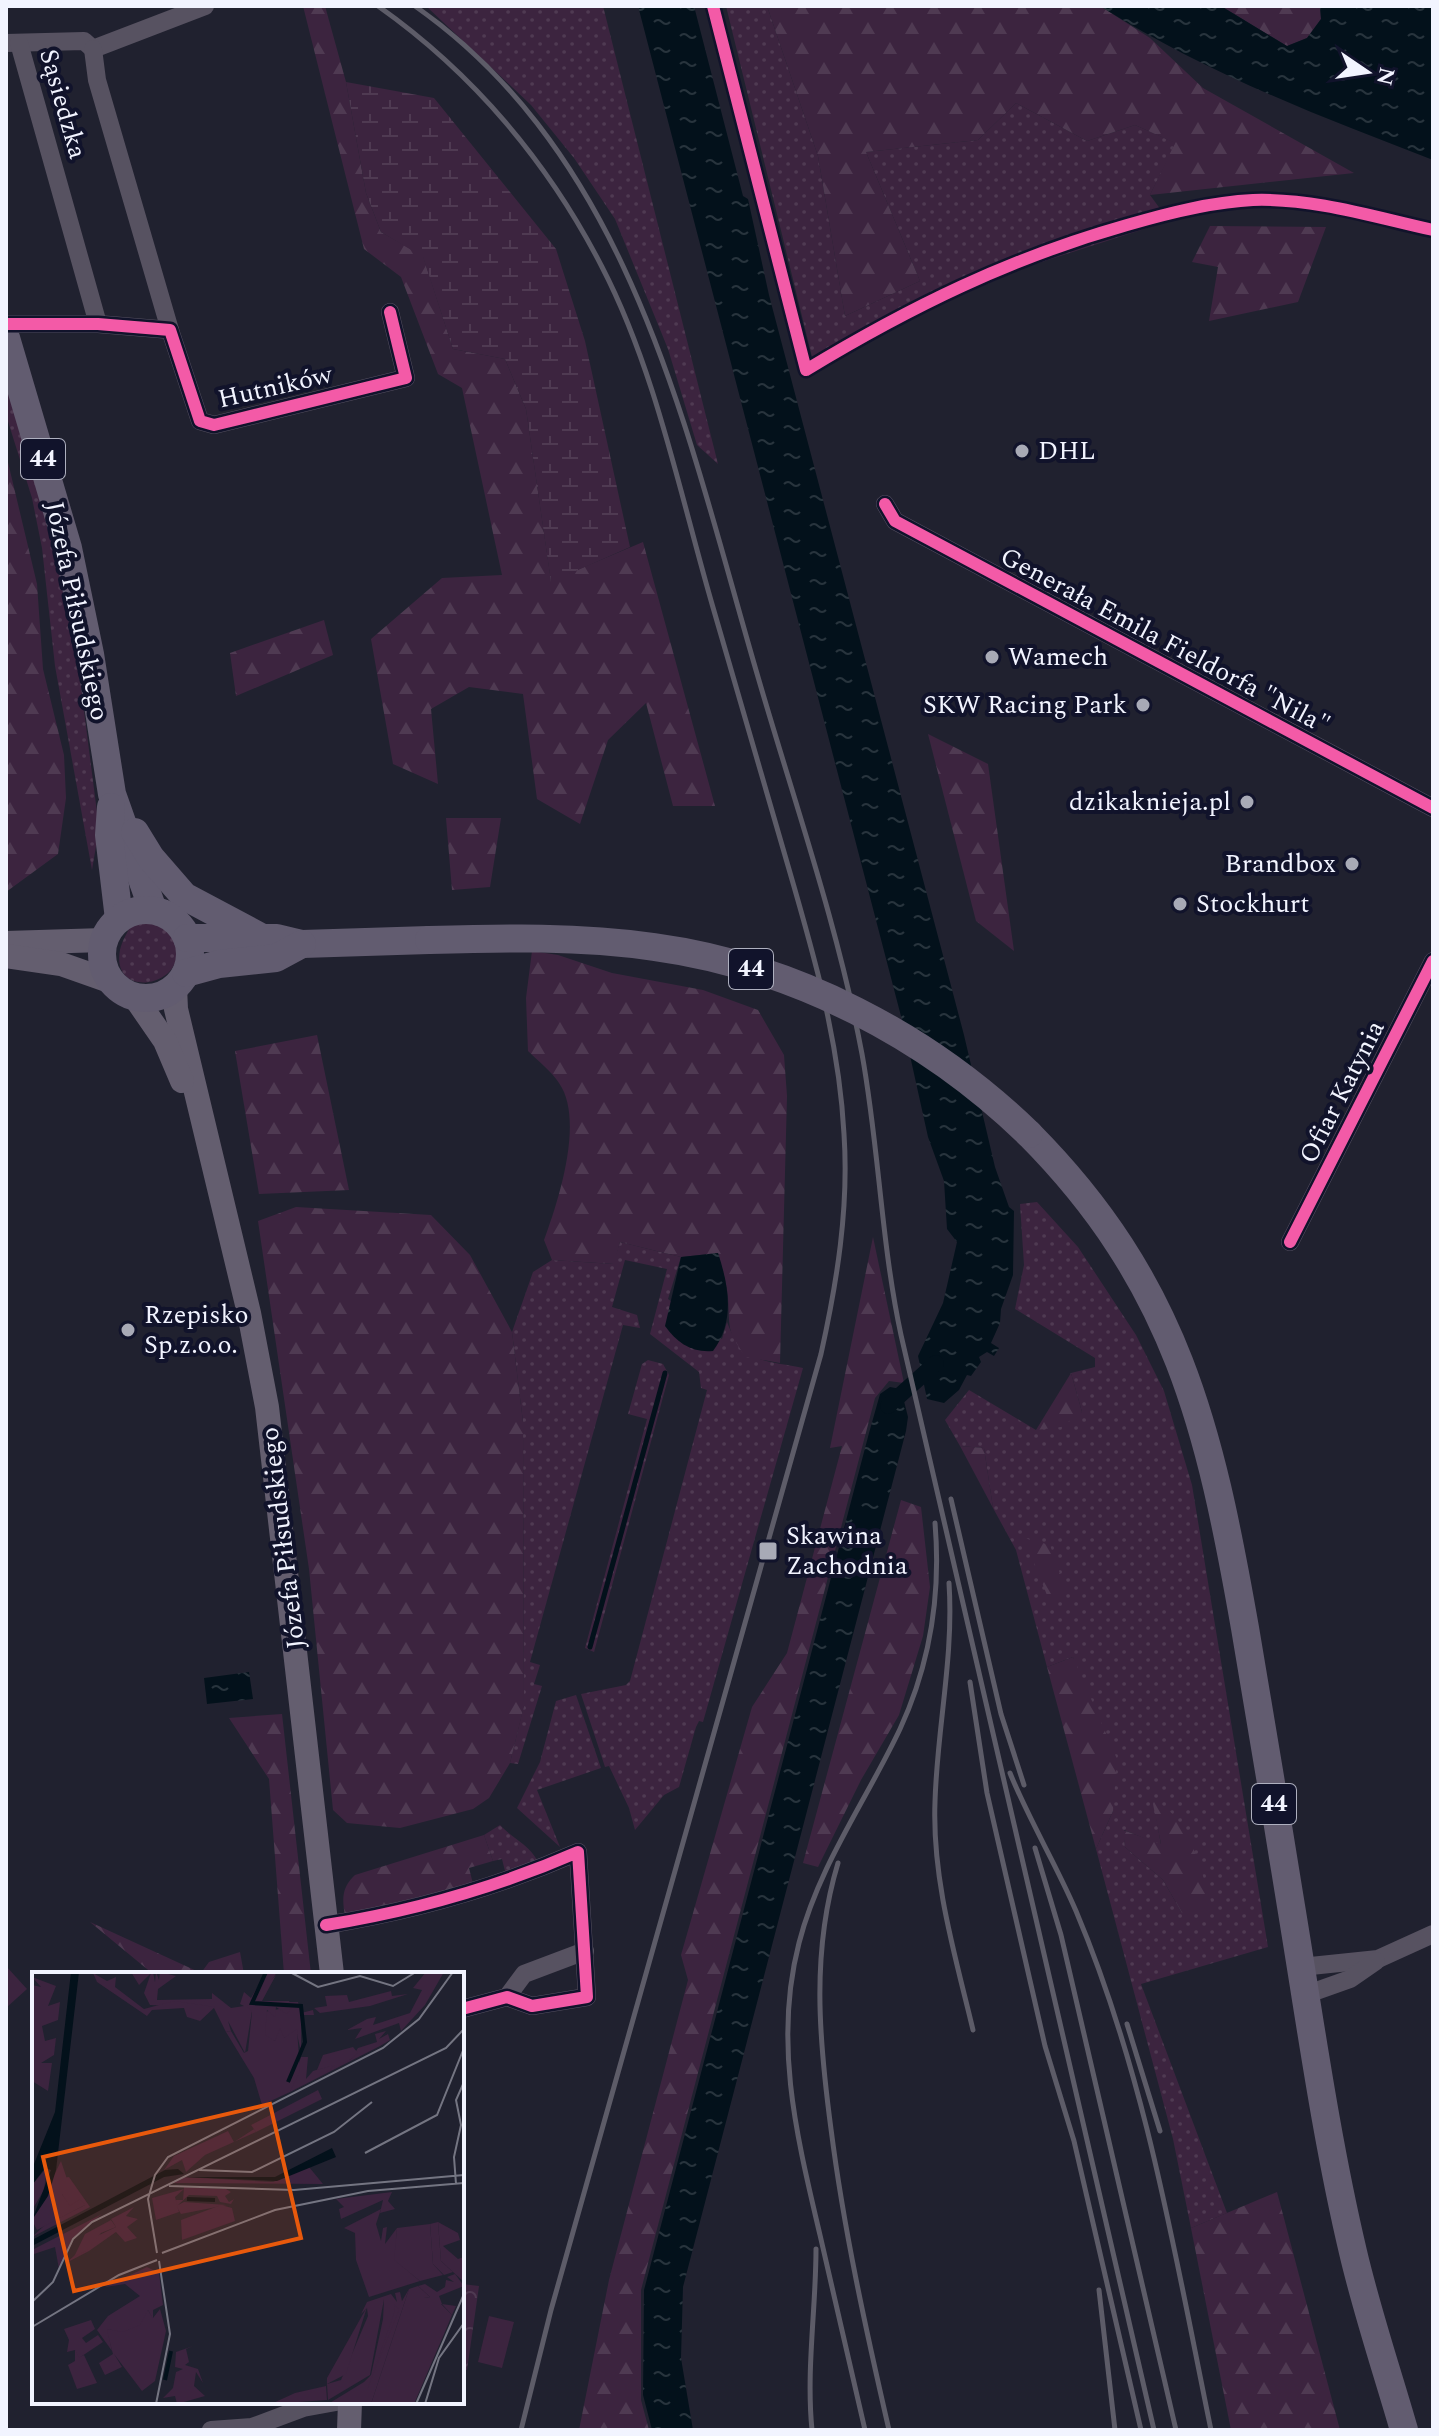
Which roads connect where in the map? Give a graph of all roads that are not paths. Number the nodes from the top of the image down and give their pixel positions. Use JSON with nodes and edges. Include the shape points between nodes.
{"nodes":[{"id":1,"x":205,"y":6,"type":"edge"},
{"id":2,"x":12,"y":43,"type":"edge"},
{"id":3,"x":93,"y":49,"type":"junction"},
{"id":4,"x":390,"y":312,"type":"dead end"},
{"id":5,"x":6,"y":324,"type":"edge"},
{"id":6,"x":98,"y":324,"type":"junction"},
{"id":7,"x":170,"y":330,"type":"junction"},
{"id":8,"x":6,"y":338,"type":"edge"},
{"id":9,"x":885,"y":504,"type":"dead end"},
{"id":10,"x":112,"y":794,"type":"junction"},
{"id":11,"x":1433,"y":808,"type":"edge"},
{"id":12,"x":153,"y":910,"type":"junction"},
{"id":13,"x":112,"y":929,"type":"junction"},
{"id":14,"x":187,"y":938,"type":"junction"},
{"id":15,"x":262,"y":938,"type":"junction"},
{"id":16,"x":6,"y":943,"type":"edge"},
{"id":17,"x":302,"y":944,"type":"junction"},
{"id":18,"x":6,"y":956,"type":"edge"},
{"id":19,"x":1433,"y":961,"type":"edge"},
{"id":20,"x":180,"y":980,"type":"junction"},
{"id":21,"x":123,"y":989,"type":"junction"},
{"id":22,"x":198,"y":1109,"type":"junction"},
{"id":23,"x":1290,"y":1242,"type":"dead end"},
{"id":24,"x":326,"y":1925,"type":"junction"},
{"id":25,"x":1433,"y":1934,"type":"edge"},
{"id":26,"x":585,"y":1951,"type":"junction"},
{"id":27,"x":1378,"y":1959,"type":"junction"},
{"id":28,"x":332,"y":1972,"type":"edge"},
{"id":29,"x":1303,"y":1981,"type":"junction"},
{"id":30,"x":507,"y":1997,"type":"junction"},
{"id":31,"x":464,"y":2008,"type":"edge"},
{"id":32,"x":325,"y":2404,"type":"edge"},
{"id":33,"x":350,"y":2404,"type":"edge"},
{"id":34,"x":258,"y":2428,"type":"edge"},
{"id":35,"x":211,"y":2430,"type":"edge"},
{"id":36,"x":349,"y":2430,"type":"edge"},
{"id":37,"x":1404,"y":2430,"type":"edge"}],
"edges":[{"from":1,"to":3,"type":"street","name":"Sąsiedzka"},
{"from":2,"to":3,"type":"street","name":"Sąsiedzka","via":[[84,41]]},
{"from":2,"to":6,"type":"street","name":"Sąsiedzka"},
{"from":3,"to":7,"type":"street","name":"Hutników","via":[[97,80]]},
{"from":4,"to":7,"type":"street","name":"Hutników","via":[[406,378],[214,425],[200,421]]},
{"from":5,"to":6,"type":"street"},
{"from":6,"to":7,"type":"street"},
{"from":8,"to":10,"type":"main road","name":"Józefa Piłsudskiego","number":"44","via":[[77,587]]},
{"from":9,"to":11,"type":"street","name":"Generała Emila Fieldorfa \"Nila\"","via":[[895,521]]},
{"from":10,"to":12,"type":"main road","name":"Józefa Piłsudskiego","number":"44"},
{"from":10,"to":13,"type":"main road","name":"Józefa Piłsudskiego","number":"44"},
{"from":10,"to":15,"type":"main road","number":"44","via":[[172,885],[199,906]]},
{"from":12,"to":13,"type":"main road","via":[[135,911]]},
{"from":12,"to":14,"type":"main road","via":[[170,917]]},
{"from":13,"to":16,"type":"main road"},
{"from":13,"to":21,"type":"main road","number":"44","via":[[103,967]]},
{"from":14,"to":15,"type":"main road","number":"44"},
{"from":14,"to":20,"type":"main road","via":[[190,955]]},
{"from":15,"to":17,"type":"main road","number":"44"},
{"from":17,"to":20,"type":"main road","number":"44","via":[[276,958],[219,964]]},
{"from":17,"to":29,"type":"main road","number":"44","bridge":true,"via":[[565,939],[656,947],[726,962],[813,992],[896,1032],[963,1077],[1029,1134],[1089,1201],[1133,1266],[1174,1346],[1199,1412],[1225,1513]]},
{"from":18,"to":21,"type":"main road","via":[[74,967]]},
{"from":19,"to":23,"type":"street","name":"Ofiar Katynia"},
{"from":20,"to":21,"type":"main road","number":"44","via":[[160,996]]},
{"from":20,"to":22,"type":"main road","name":"Józefa Piłsudskiego","via":[[176,1009]]},
{"from":21,"to":22,"type":"main road","name":"Józefa Piłsudskiego","via":[[165,1041]]},
{"from":22,"to":24,"type":"main road","name":"Józefa Piłsudskiego","via":[[267,1407]]},
{"from":24,"to":26,"type":"street","via":[[528,1876],[578,1852]]},
{"from":24,"to":28,"type":"main road","name":"Józefa Piłsudskiego"},
{"from":25,"to":27,"type":"street"},
{"from":26,"to":30,"type":"street","via":[[524,1974]]},
{"from":26,"to":30,"type":"street","via":[[587,1997],[532,2006]]},
{"from":27,"to":29,"type":"street"},
{"from":27,"to":29,"type":"street","via":[[1350,1979]]},
{"from":29,"to":37,"type":"main road","number":"44","via":[[1352,2250]]},
{"from":30,"to":31,"type":"street"},
{"from":32,"to":34,"type":"street"},
{"from":33,"to":36,"type":"main road"},
{"from":34,"to":35,"type":"street"}]}
